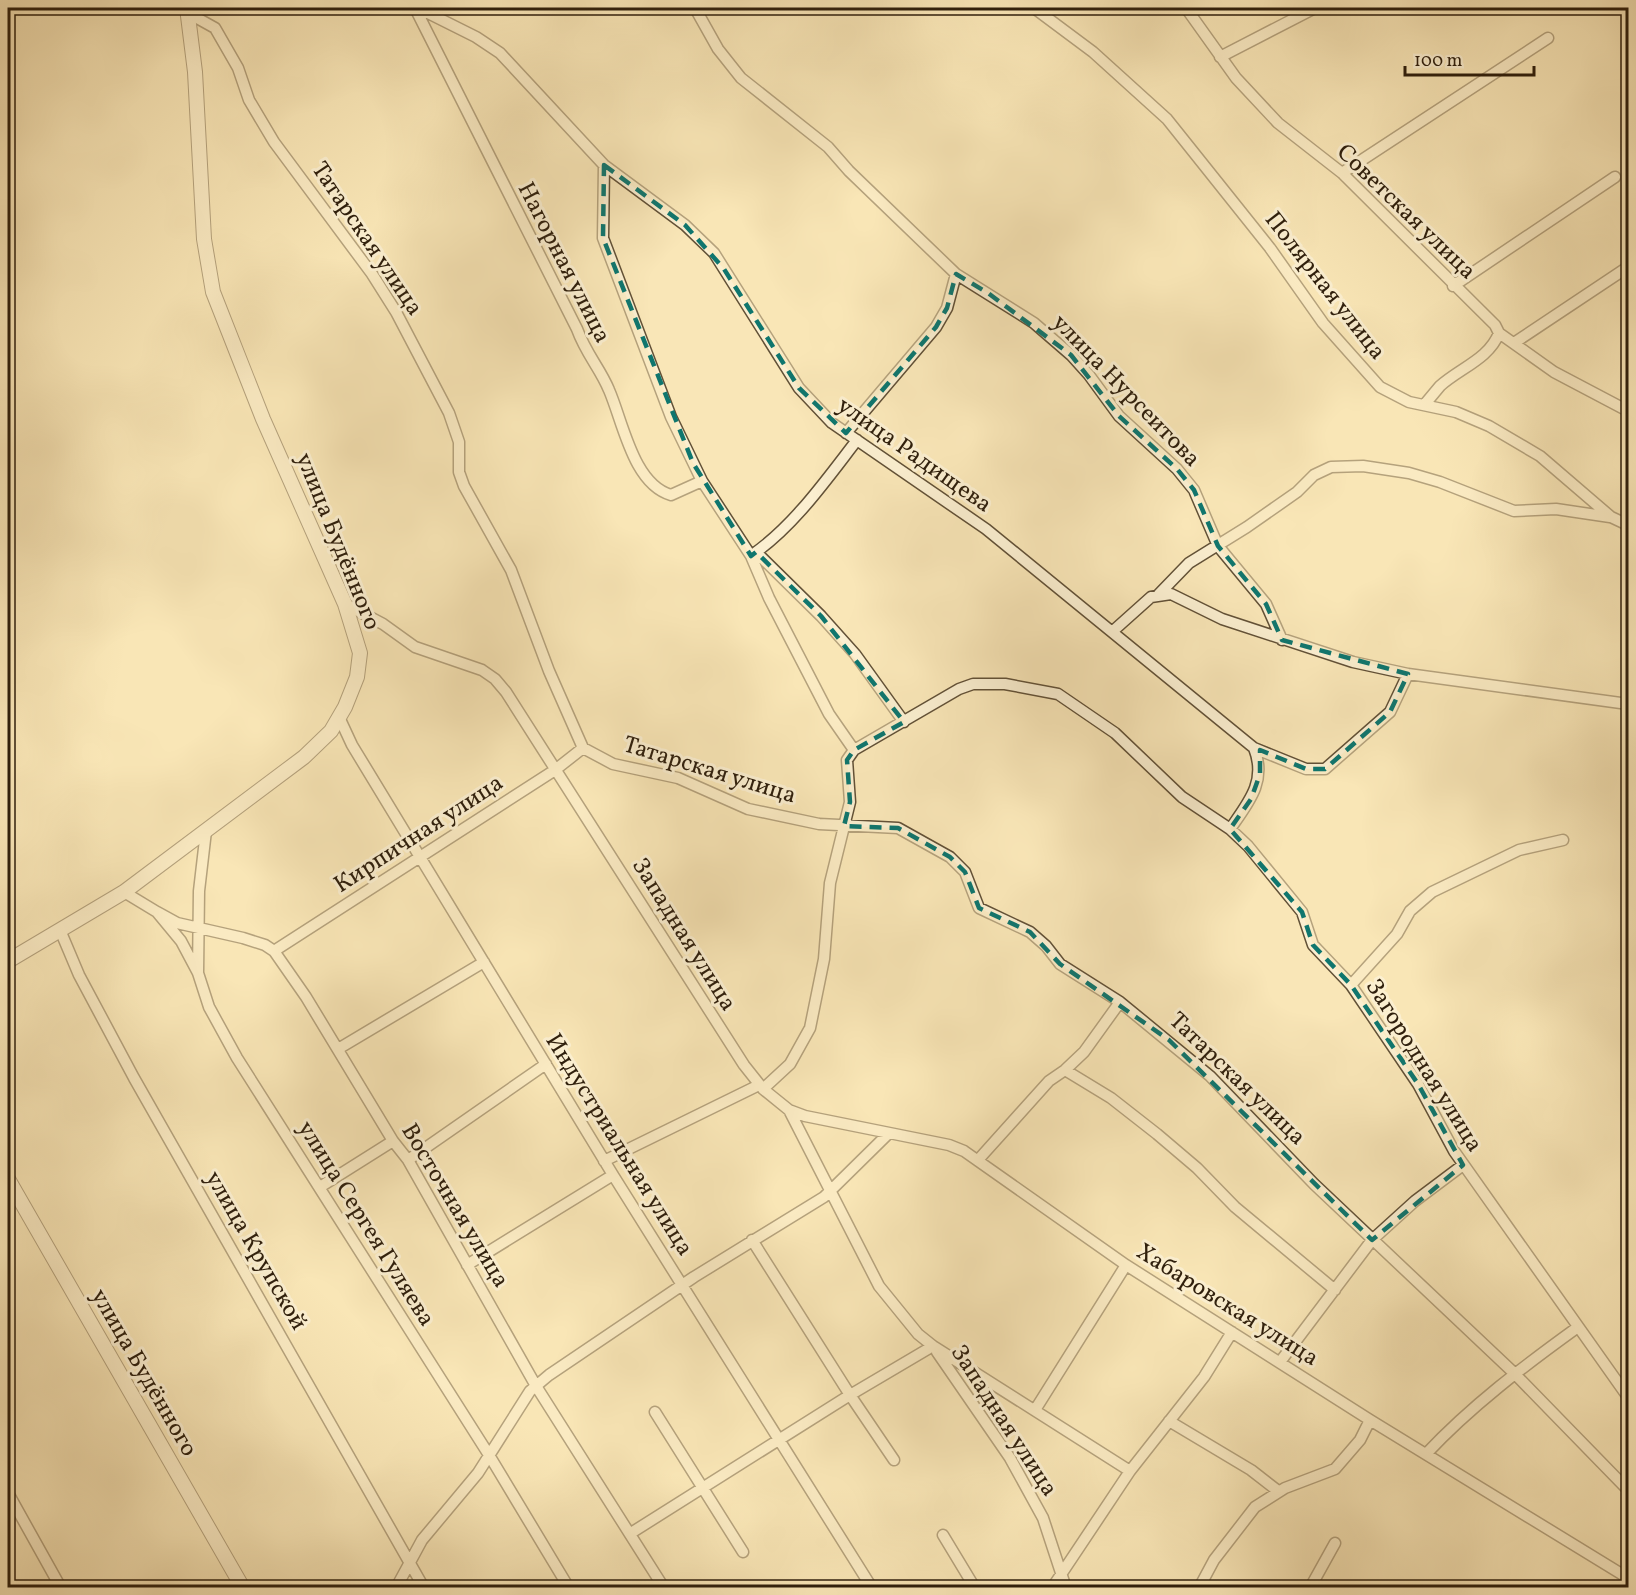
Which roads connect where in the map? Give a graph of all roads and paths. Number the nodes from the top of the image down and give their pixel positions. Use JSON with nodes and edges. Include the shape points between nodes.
{"nodes":[{"id":1,"x":416,"y":8,"type":"edge"},
{"id":2,"x":695,"y":8,"type":"edge"},
{"id":3,"x":1034,"y":8,"type":"edge"},
{"id":4,"x":1186,"y":8,"type":"edge"},
{"id":5,"x":1315,"y":8,"type":"edge"},
{"id":6,"x":188,"y":10,"type":"edge"},
{"id":7,"x":1548,"y":38,"type":"dead end"},
{"id":8,"x":1220,"y":57,"type":"junction"},
{"id":9,"x":604,"y":165,"type":"junction"},
{"id":10,"x":1342,"y":173,"type":"junction"},
{"id":11,"x":1615,"y":177,"type":"dead end"},
{"id":12,"x":1629,"y":267,"type":"edge"},
{"id":13,"x":956,"y":274,"type":"junction"},
{"id":14,"x":1454,"y":286,"type":"junction"},
{"id":15,"x":1499,"y":333,"type":"junction"},
{"id":16,"x":1515,"y":343,"type":"junction"},
{"id":17,"x":1425,"y":404,"type":"junction"},
{"id":18,"x":1629,"y":411,"type":"edge"},
{"id":19,"x":846,"y":433,"type":"junction"},
{"id":20,"x":857,"y":440,"type":"junction"},
{"id":21,"x":702,"y":481,"type":"junction"},
{"id":22,"x":1611,"y":517,"type":"junction"},
{"id":23,"x":1629,"y":525,"type":"edge"},
{"id":24,"x":1218,"y":546,"type":"junction"},
{"id":25,"x":753,"y":554,"type":"junction"},
{"id":26,"x":1159,"y":594,"type":"junction"},
{"id":27,"x":345,"y":604,"type":"junction"},
{"id":28,"x":1113,"y":631,"type":"junction"},
{"id":29,"x":1282,"y":640,"type":"junction"},
{"id":30,"x":1408,"y":674,"type":"junction"},
{"id":31,"x":1629,"y":704,"type":"edge"},
{"id":32,"x":339,"y":717,"type":"junction"},
{"id":33,"x":904,"y":722,"type":"junction"},
{"id":34,"x":583,"y":748,"type":"junction"},
{"id":35,"x":1254,"y":748,"type":"junction"},
{"id":36,"x":854,"y":750,"type":"junction"},
{"id":37,"x":555,"y":770,"type":"junction"},
{"id":38,"x":844,"y":826,"type":"junction"},
{"id":39,"x":1230,"y":829,"type":"junction"},
{"id":40,"x":206,"y":831,"type":"junction"},
{"id":41,"x":1563,"y":840,"type":"dead end"},
{"id":42,"x":420,"y":855,"type":"junction"},
{"id":43,"x":124,"y":892,"type":"junction"},
{"id":44,"x":157,"y":912,"type":"junction"},
{"id":45,"x":60,"y":930,"type":"junction"},
{"id":46,"x":200,"y":930,"type":"junction"},
{"id":47,"x":273,"y":951,"type":"junction"},
{"id":48,"x":8,"y":961,"type":"edge"},
{"id":49,"x":484,"y":962,"type":"junction"},
{"id":50,"x":198,"y":973,"type":"junction"},
{"id":51,"x":1351,"y":985,"type":"junction"},
{"id":52,"x":1120,"y":1002,"type":"junction"},
{"id":53,"x":338,"y":1049,"type":"junction"},
{"id":54,"x":546,"y":1064,"type":"junction"},
{"id":55,"x":1065,"y":1070,"type":"junction"},
{"id":56,"x":761,"y":1087,"type":"junction"},
{"id":57,"x":789,"y":1110,"type":"junction"},
{"id":58,"x":888,"y":1134,"type":"junction"},
{"id":59,"x":393,"y":1141,"type":"junction"},
{"id":60,"x":408,"y":1160,"type":"junction"},
{"id":61,"x":978,"y":1160,"type":"junction"},
{"id":62,"x":604,"y":1161,"type":"junction"},
{"id":63,"x":1464,"y":1165,"type":"junction"},
{"id":64,"x":613,"y":1175,"type":"junction"},
{"id":65,"x":8,"y":1179,"type":"edge"},
{"id":66,"x":320,"y":1187,"type":"junction"},
{"id":67,"x":832,"y":1189,"type":"junction"},
{"id":68,"x":752,"y":1240,"type":"junction"},
{"id":69,"x":1372,"y":1240,"type":"junction"},
{"id":70,"x":467,"y":1265,"type":"junction"},
{"id":71,"x":1126,"y":1265,"type":"junction"},
{"id":72,"x":682,"y":1285,"type":"junction"},
{"id":73,"x":1335,"y":1290,"type":"junction"},
{"id":74,"x":1578,"y":1327,"type":"junction"},
{"id":75,"x":1232,"y":1332,"type":"junction"},
{"id":76,"x":933,"y":1346,"type":"junction"},
{"id":77,"x":1280,"y":1362,"type":"junction"},
{"id":78,"x":1514,"y":1373,"type":"junction"},
{"id":79,"x":536,"y":1386,"type":"junction"},
{"id":80,"x":850,"y":1395,"type":"junction"},
{"id":81,"x":1629,"y":1397,"type":"edge"},
{"id":82,"x":1035,"y":1410,"type":"junction"},
{"id":83,"x":655,"y":1413,"type":"dead end"},
{"id":84,"x":1370,"y":1420,"type":"junction"},
{"id":85,"x":1169,"y":1422,"type":"junction"},
{"id":86,"x":779,"y":1440,"type":"junction"},
{"id":87,"x":1426,"y":1454,"type":"junction"},
{"id":88,"x":489,"y":1455,"type":"junction"},
{"id":89,"x":894,"y":1460,"type":"dead end"},
{"id":90,"x":1131,"y":1471,"type":"junction"},
{"id":91,"x":703,"y":1488,"type":"junction"},
{"id":92,"x":1629,"y":1490,"type":"edge"},
{"id":93,"x":1278,"y":1491,"type":"junction"},
{"id":94,"x":8,"y":1493,"type":"edge"},
{"id":95,"x":631,"y":1533,"type":"junction"},
{"id":96,"x":943,"y":1535,"type":"dead end"},
{"id":97,"x":1335,"y":1543,"type":"dead end"},
{"id":98,"x":743,"y":1552,"type":"dead end"},
{"id":99,"x":411,"y":1563,"type":"junction"},
{"id":100,"x":1625,"y":1572,"type":"edge"},
{"id":101,"x":1064,"y":1583,"type":"edge"},
{"id":102,"x":61,"y":1587,"type":"edge"},
{"id":103,"x":243,"y":1587,"type":"edge"},
{"id":104,"x":396,"y":1587,"type":"edge"},
{"id":105,"x":424,"y":1587,"type":"edge"},
{"id":106,"x":569,"y":1587,"type":"edge"},
{"id":107,"x":664,"y":1587,"type":"edge"},
{"id":108,"x":872,"y":1587,"type":"edge"},
{"id":109,"x":975,"y":1587,"type":"edge"},
{"id":110,"x":1052,"y":1587,"type":"edge"},
{"id":111,"x":1199,"y":1587,"type":"edge"},
{"id":112,"x":1310,"y":1587,"type":"edge"}],
"edges":[{"from":1,"to":9,"type":"street","name":"улица Радищева","via":[[500,53]]},
{"from":1,"to":21,"type":"street","name":"Нагорная улица","via":[[585,351],[609,389],[624,435],[645,475],[654,487],[671,495]]},
{"from":2,"to":13,"type":"street","name":"улица Нурсеитова","via":[[718,49],[741,78],[828,147]]},
{"from":3,"to":17,"type":"street","name":"Полярная улица","via":[[1093,52],[1167,119],[1270,248],[1323,323],[1380,387],[1409,402]]},
{"from":4,"to":8,"type":"street","name":"Советская улица"},
{"from":5,"to":8,"type":"street"},
{"from":6,"to":27,"type":"street","name":"улица Будённого","via":[[204,239],[213,292],[263,419]]},
{"from":6,"to":34,"type":"street","name":"Татарская улица","via":[[215,28],[274,142],[396,312],[449,413],[459,442],[459,472],[464,486],[512,570],[549,671]]},
{"from":7,"to":10,"type":"street"},
{"from":8,"to":10,"type":"street","name":"Советская улица","via":[[1278,123]]},
{"from":9,"to":19,"type":"street","name":"улица Радищева","via":[[685,225],[714,254],[799,388],[818,411]]},
{"from":9,"to":21,"type":"street","name":"Нагорная улица","via":[[603,238],[671,417]]},
{"from":10,"to":14,"type":"street","name":"Советская улица"},
{"from":11,"to":14,"type":"street"},
{"from":12,"to":16,"type":"street"},
{"from":13,"to":19,"type":"street","via":[[947,308],[936,327]]},
{"from":13,"to":24,"type":"street","name":"улица Нурсеитова","via":[[1034,323],[1071,355],[1119,416],[1177,469],[1194,490]]},
{"from":14,"to":15,"type":"street","name":"Советская улица"},
{"from":15,"to":16,"type":"street","name":"Советская улица"},
{"from":15,"to":17,"type":"street","via":[[1485,353],[1441,386]]},
{"from":16,"to":18,"type":"street","name":"Советская улица","via":[[1554,372]]},
{"from":17,"to":22,"type":"street","name":"Полярная улица","via":[[1478,421],[1518,442],[1563,473]]},
{"from":19,"to":20,"type":"street","name":"улица Радищева"},
{"from":20,"to":25,"type":"street","via":[[787,525]]},
{"from":20,"to":28,"type":"street","name":"улица Радищева","via":[[986,529]]},
{"from":21,"to":25,"type":"street","name":"Нагорная улица"},
{"from":22,"to":23,"type":"street","name":"Полярная улица"},
{"from":22,"to":24,"type":"street","via":[[1556,509],[1514,511],[1409,473],[1363,465],[1330,467]]},
{"from":24,"to":26,"type":"street","via":[[1189,563]]},
{"from":24,"to":29,"type":"street","name":"улица Нурсеитова","via":[[1266,604]]},
{"from":25,"to":33,"type":"street","via":[[821,615]]},
{"from":25,"to":36,"type":"street","name":"Нагорная улица","via":[[769,598],[829,714]]},
{"from":26,"to":28,"type":"street"},
{"from":26,"to":29,"type":"street","via":[[1171,594],[1222,619]]},
{"from":27,"to":32,"type":"street","name":"улица Будённого","via":[[360,653],[357,677]]},
{"from":27,"to":37,"type":"street","name":"Западная улица","via":[[415,647],[495,678]]},
{"from":28,"to":35,"type":"street","name":"улица Радищева"},
{"from":29,"to":30,"type":"street"},
{"from":30,"to":31,"type":"street"},
{"from":30,"to":35,"type":"street","name":"улица Радищева","via":[[1390,712],[1325,769],[1306,769]]},
{"from":32,"to":40,"type":"street","name":"улица Будённого","via":[[331,731],[304,757]]},
{"from":32,"to":42,"type":"street","name":"Индустриальная улица"},
{"from":33,"to":36,"type":"street","name":"Загородная улица"},
{"from":33,"to":39,"type":"street","name":"Загородная улица","via":[[973,684],[1005,684],[1059,694],[1115,734],[1182,797]]},
{"from":34,"to":37,"type":"street","name":"Кирпичная улица"},
{"from":34,"to":38,"type":"street","name":"Татарская улица","via":[[613,764],[678,778],[748,809]]},
{"from":35,"to":39,"type":"street","via":[[1260,774],[1251,799]]},
{"from":36,"to":38,"type":"street","via":[[847,760],[850,802]]},
{"from":37,"to":42,"type":"street","name":"Кирпичная улица"},
{"from":37,"to":56,"type":"street","name":"Западная улица"},
{"from":38,"to":52,"type":"street","name":"Татарская улица","via":[[898,828],[930,844],[965,872],[979,908],[1030,932],[1060,964]]},
{"from":38,"to":56,"type":"street","via":[[830,883],[824,959],[810,1028],[790,1064]]},
{"from":39,"to":51,"type":"street","name":"Загородная улица","via":[[1288,892],[1302,912],[1312,945]]},
{"from":40,"to":43,"type":"street","name":"улица Будённого"},
{"from":40,"to":46,"type":"street"},
{"from":41,"to":51,"type":"street","via":[[1519,850],[1432,892],[1410,911],[1397,934]]},
{"from":42,"to":47,"type":"street","name":"Кирпичная улица"},
{"from":42,"to":49,"type":"street","name":"Индустриальная улица"},
{"from":43,"to":44,"type":"street","name":"улица Сергея Гуляева"},
{"from":43,"to":45,"type":"street","name":"улица Будённого"},
{"from":44,"to":46,"type":"street"},
{"from":44,"to":50,"type":"street","name":"улица Сергея Гуляева","via":[[181,941]]},
{"from":45,"to":48,"type":"street","name":"улица Будённого"},
{"from":45,"to":99,"type":"street","name":"улица Крупской","via":[[79,975],[134,1078]]},
{"from":46,"to":47,"type":"street","via":[[243,938]]},
{"from":46,"to":50,"type":"street"},
{"from":47,"to":53,"type":"street","name":"Восточная улица"},
{"from":49,"to":53,"type":"street"},
{"from":49,"to":54,"type":"street","name":"Индустриальная улица"},
{"from":50,"to":66,"type":"street","name":"улица Сергея Гуляева","via":[[209,1007],[237,1058]]},
{"from":51,"to":63,"type":"street","name":"Загородная улица","via":[[1418,1084]]},
{"from":52,"to":55,"type":"street","via":[[1084,1052]]},
{"from":52,"to":69,"type":"street","name":"Татарская улица","via":[[1210,1076]]},
{"from":53,"to":59,"type":"street","name":"Восточная улица"},
{"from":54,"to":60,"type":"street"},
{"from":54,"to":62,"type":"street","name":"Индустриальная улица"},
{"from":55,"to":61,"type":"street","via":[[1049,1081]]},
{"from":55,"to":73,"type":"street","via":[[1111,1098],[1157,1134],[1235,1208]]},
{"from":56,"to":57,"type":"street","name":"Западная улица"},
{"from":56,"to":62,"type":"street"},
{"from":57,"to":58,"type":"street","name":"Хабаровская улица"},
{"from":57,"to":67,"type":"street","name":"Западная улица"},
{"from":58,"to":61,"type":"street","name":"Хабаровская улица","via":[[949,1145]]},
{"from":58,"to":67,"type":"street"},
{"from":59,"to":60,"type":"street","name":"Восточная улица"},
{"from":59,"to":66,"type":"street"},
{"from":60,"to":70,"type":"street","name":"Восточная улица"},
{"from":61,"to":71,"type":"street","name":"Хабаровская улица"},
{"from":62,"to":64,"type":"street","name":"Индустриальная улица"},
{"from":63,"to":69,"type":"street","via":[[1415,1201]]},
{"from":63,"to":74,"type":"street","name":"Загородная улица"},
{"from":64,"to":70,"type":"street"},
{"from":64,"to":72,"type":"street","name":"Индустриальная улица"},
{"from":65,"to":103,"type":"street","name":"улица Будённого"},
{"from":66,"to":88,"type":"street","name":"улица Сергея Гуляева"},
{"from":67,"to":68,"type":"street"},
{"from":67,"to":76,"type":"street","name":"Западная улица","via":[[879,1286],[899,1313]]},
{"from":68,"to":72,"type":"street"},
{"from":68,"to":80,"type":"street"},
{"from":69,"to":73,"type":"street"},
{"from":69,"to":78,"type":"street","name":"Татарская улица"},
{"from":70,"to":79,"type":"street","name":"Восточная улица"},
{"from":71,"to":75,"type":"street","name":"Хабаровская улица"},
{"from":71,"to":82,"type":"street"},
{"from":72,"to":79,"type":"street"},
{"from":72,"to":86,"type":"street","name":"Индустриальная улица"},
{"from":73,"to":77,"type":"street"},
{"from":74,"to":78,"type":"street"},
{"from":74,"to":81,"type":"street","name":"Загородная улица"},
{"from":75,"to":77,"type":"street","name":"Хабаровская улица"},
{"from":75,"to":85,"type":"street"},
{"from":76,"to":80,"type":"street"},
{"from":76,"to":82,"type":"street","name":"Западная улица"},
{"from":76,"to":101,"type":"street","name":"Западная улица","via":[[1010,1458],[1043,1518]]},
{"from":77,"to":84,"type":"street","name":"Хабаровская улица"},
{"from":78,"to":87,"type":"street"},
{"from":78,"to":92,"type":"street","name":"Татарская улица"},
{"from":79,"to":88,"type":"street"},
{"from":79,"to":95,"type":"street","name":"Восточная улица"},
{"from":80,"to":86,"type":"street"},
{"from":80,"to":89,"type":"street"},
{"from":82,"to":90,"type":"street","name":"Западная улица"},
{"from":83,"to":91,"type":"street"},
{"from":84,"to":87,"type":"street","name":"Хабаровская улица"},
{"from":84,"to":93,"type":"street","via":[[1360,1440],[1335,1469]]},
{"from":85,"to":90,"type":"street"},
{"from":85,"to":93,"type":"street","via":[[1251,1470]]},
{"from":86,"to":91,"type":"street"},
{"from":86,"to":108,"type":"street","name":"Индустриальная улица"},
{"from":87,"to":100,"type":"street","name":"Хабаровская улица"},
{"from":88,"to":99,"type":"street","via":[[460,1497],[422,1540]]},
{"from":88,"to":106,"type":"street","name":"улица Сергея Гуляева"},
{"from":90,"to":101,"type":"street"},
{"from":91,"to":95,"type":"street"},
{"from":91,"to":98,"type":"street"},
{"from":93,"to":111,"type":"street","via":[[1255,1507],[1214,1560]]},
{"from":94,"to":102,"type":"street"},
{"from":95,"to":107,"type":"street","name":"Восточная улица"},
{"from":96,"to":109,"type":"street"},
{"from":97,"to":112,"type":"street"},
{"from":99,"to":104,"type":"street"},
{"from":99,"to":105,"type":"street","name":"улица Крупской"},
{"from":101,"to":110,"type":"street"}]}
